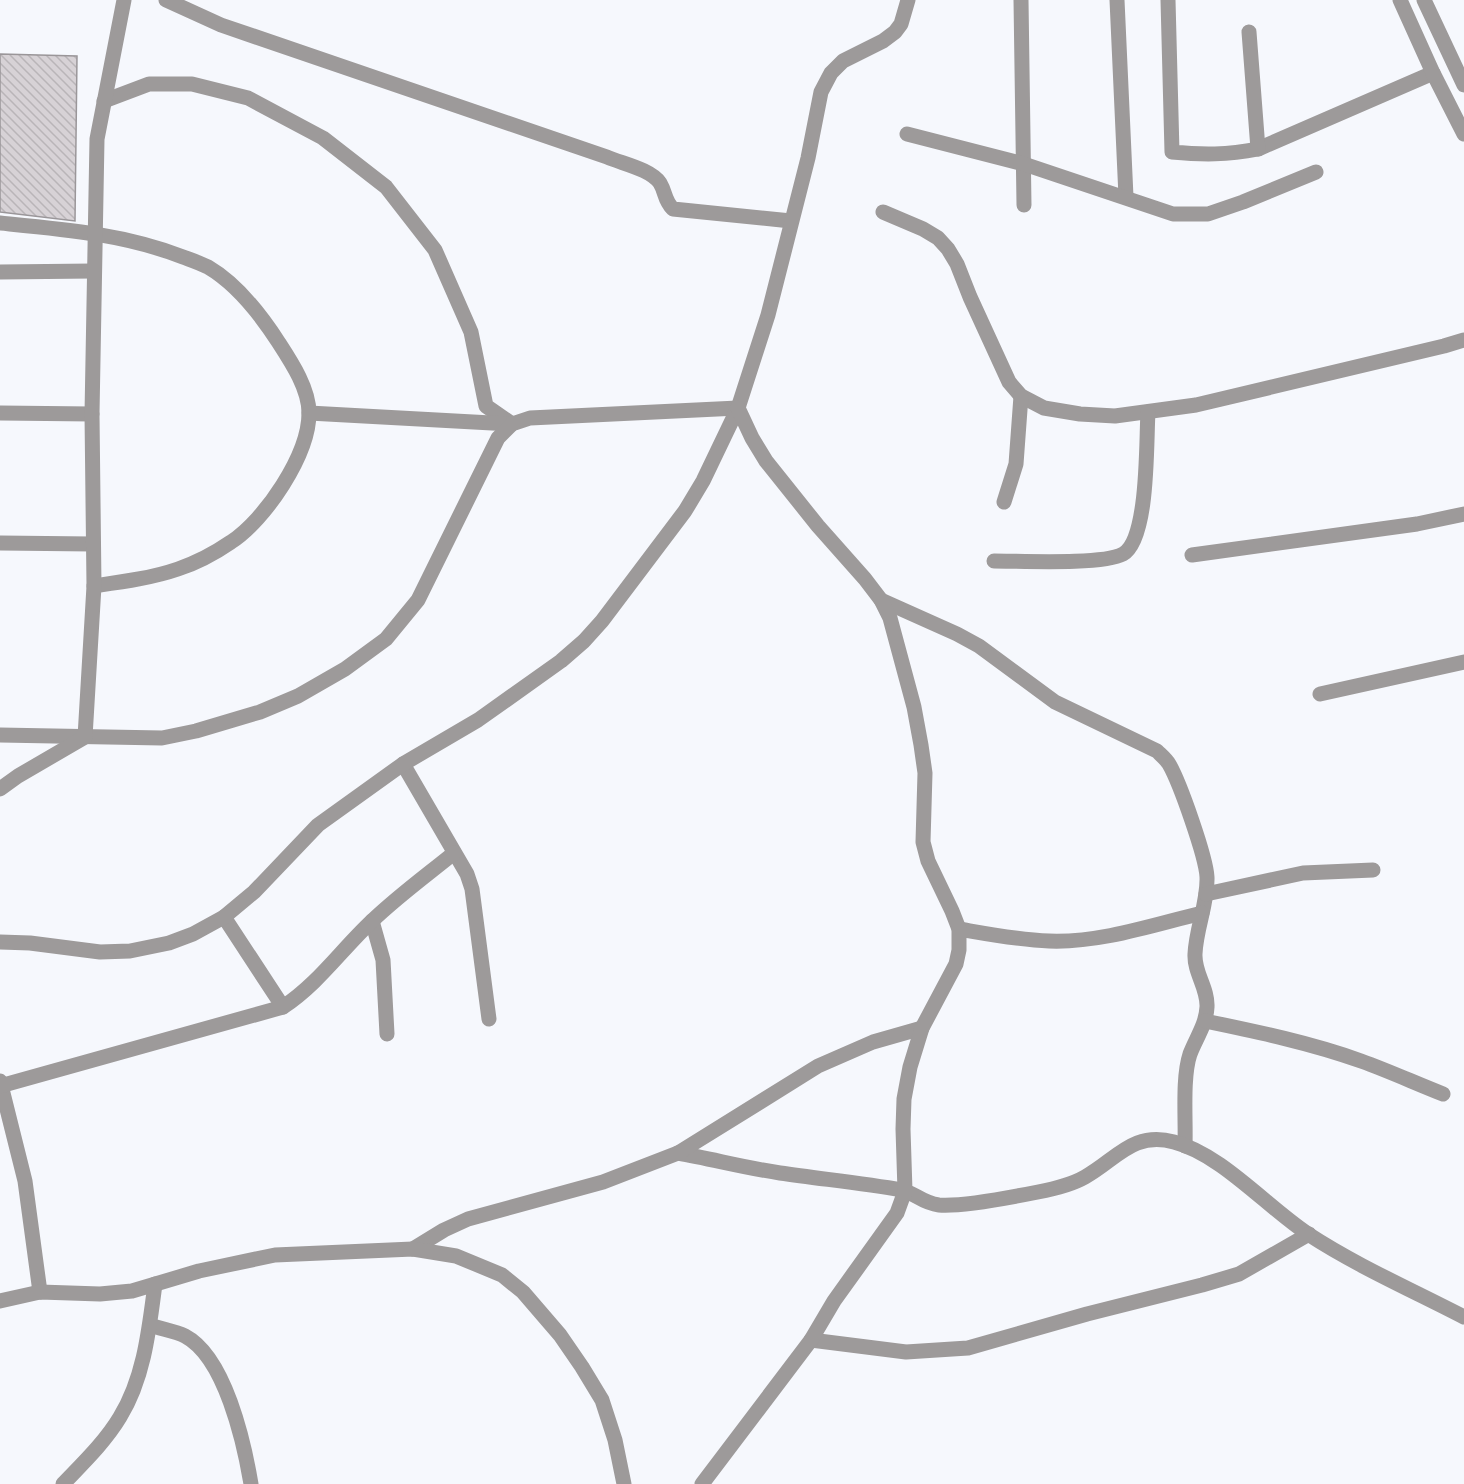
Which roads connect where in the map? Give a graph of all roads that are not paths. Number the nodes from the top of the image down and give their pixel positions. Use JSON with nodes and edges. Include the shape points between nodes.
{"nodes":[{"id":1,"x":124,"y":0,"type":"edge"},
{"id":2,"x":166,"y":0,"type":"edge"},
{"id":3,"x":908,"y":0,"type":"edge"},
{"id":4,"x":1021,"y":0,"type":"edge"},
{"id":5,"x":1117,"y":0,"type":"edge"},
{"id":6,"x":1168,"y":0,"type":"edge"},
{"id":7,"x":1400,"y":0,"type":"edge"},
{"id":8,"x":1424,"y":0,"type":"edge"},
{"id":9,"x":1250,"y":32,"type":"dead end"},
{"id":10,"x":1433,"y":73,"type":"junction"},
{"id":11,"x":1464,"y":85,"type":"edge"},
{"id":12,"x":104,"y":101,"type":"junction"},
{"id":13,"x":907,"y":134,"type":"dead end"},
{"id":14,"x":1464,"y":134,"type":"edge"},
{"id":15,"x":1258,"y":149,"type":"junction"},
{"id":16,"x":1024,"y":164,"type":"junction"},
{"id":17,"x":1316,"y":172,"type":"dead end"},
{"id":18,"x":1126,"y":197,"type":"junction"},
{"id":19,"x":1024,"y":205,"type":"dead end"},
{"id":20,"x":883,"y":212,"type":"dead end"},
{"id":21,"x":791,"y":221,"type":"junction"},
{"id":22,"x":0,"y":223,"type":"edge"},
{"id":23,"x":94,"y":232,"type":"junction"},
{"id":24,"x":93,"y":271,"type":"junction"},
{"id":25,"x":0,"y":272,"type":"edge"},
{"id":26,"x":1464,"y":340,"type":"edge"},
{"id":27,"x":1021,"y":396,"type":"junction"},
{"id":28,"x":738,"y":408,"type":"junction"},
{"id":29,"x":1148,"y":412,"type":"junction"},
{"id":30,"x":309,"y":413,"type":"junction"},
{"id":31,"x":0,"y":414,"type":"edge"},
{"id":32,"x":92,"y":414,"type":"junction"},
{"id":33,"x":512,"y":423,"type":"junction"},
{"id":34,"x":1004,"y":502,"type":"dead end"},
{"id":35,"x":1464,"y":514,"type":"edge"},
{"id":36,"x":0,"y":543,"type":"edge"},
{"id":37,"x":93,"y":543,"type":"junction"},
{"id":38,"x":1192,"y":555,"type":"dead end"},
{"id":39,"x":994,"y":561,"type":"dead end"},
{"id":40,"x":94,"y":586,"type":"junction"},
{"id":41,"x":881,"y":600,"type":"junction"},
{"id":42,"x":1463,"y":666,"type":"edge"},
{"id":43,"x":1320,"y":694,"type":"dead end"},
{"id":44,"x":0,"y":735,"type":"edge"},
{"id":45,"x":85,"y":737,"type":"junction"},
{"id":46,"x":404,"y":764,"type":"junction"},
{"id":47,"x":0,"y":789,"type":"edge"},
{"id":48,"x":454,"y":853,"type":"junction"},
{"id":49,"x":1373,"y":870,"type":"dead end"},
{"id":50,"x":1206,"y":894,"type":"junction"},
{"id":51,"x":1202,"y":913,"type":"junction"},
{"id":52,"x":224,"y":916,"type":"junction"},
{"id":53,"x":372,"y":921,"type":"junction"},
{"id":54,"x":958,"y":928,"type":"junction"},
{"id":55,"x":0,"y":942,"type":"edge"},
{"id":56,"x":283,"y":1007,"type":"junction"},
{"id":57,"x":489,"y":1019,"type":"dead end"},
{"id":58,"x":1205,"y":1021,"type":"junction"},
{"id":59,"x":922,"y":1028,"type":"junction"},
{"id":60,"x":387,"y":1034,"type":"dead end"},
{"id":61,"x":0,"y":1084,"type":"edge"},
{"id":62,"x":1443,"y":1094,"type":"dead end"},
{"id":63,"x":1185,"y":1146,"type":"junction"},
{"id":64,"x":678,"y":1153,"type":"junction"},
{"id":65,"x":905,"y":1191,"type":"junction"},
{"id":66,"x":1309,"y":1234,"type":"junction"},
{"id":67,"x":413,"y":1249,"type":"junction"},
{"id":68,"x":155,"y":1284,"type":"junction"},
{"id":69,"x":40,"y":1292,"type":"junction"},
{"id":70,"x":0,"y":1301,"type":"edge"},
{"id":71,"x":1464,"y":1317,"type":"edge"},
{"id":72,"x":150,"y":1325,"type":"junction"},
{"id":73,"x":811,"y":1340,"type":"junction"},
{"id":74,"x":715,"y":1477,"type":"edge"},
{"id":75,"x":63,"y":1484,"type":"edge"},
{"id":76,"x":251,"y":1484,"type":"edge"},
{"id":77,"x":624,"y":1484,"type":"edge"},
{"id":78,"x":702,"y":1484,"type":"edge"}],
"edges":[{"from":1,"to":12,"type":"street"},
{"from":2,"to":21,"type":"street","via":[[242,32],[607,157],[658,180],[666,202],[673,209]]},
{"from":3,"to":21,"type":"street","via":[[895,32],[843,61],[831,73],[821,92]]},
{"from":4,"to":16,"type":"street"},
{"from":5,"to":18,"type":"street"},
{"from":6,"to":15,"type":"street","via":[[1172,152],[1228,155]]},
{"from":7,"to":10,"type":"street"},
{"from":8,"to":11,"type":"street"},
{"from":9,"to":15,"type":"street"},
{"from":10,"to":14,"type":"street"},
{"from":10,"to":15,"type":"street"},
{"from":12,"to":23,"type":"street","via":[[97,139]]},
{"from":12,"to":33,"type":"street","via":[[149,84],[192,84],[248,98],[322,138],[386,187],[435,250],[471,332],[486,406]]},
{"from":13,"to":16,"type":"street"},
{"from":16,"to":18,"type":"street"},
{"from":16,"to":19,"type":"street"},
{"from":17,"to":18,"type":"street","via":[[1208,214],[1173,214]]},
{"from":20,"to":27,"type":"street","via":[[924,229],[948,249],[1009,382]]},
{"from":21,"to":28,"type":"street","via":[[768,315]]},
{"from":22,"to":23,"type":"street"},
{"from":23,"to":24,"type":"street"},
{"from":23,"to":30,"type":"street","via":[[154,245],[208,267],[232,286],[254,308],[288,357]]},
{"from":24,"to":25,"type":"street"},
{"from":24,"to":32,"type":"street"},
{"from":26,"to":29,"type":"street","via":[[1196,405]]},
{"from":27,"to":29,"type":"street","via":[[1044,408],[1080,414],[1115,416]]},
{"from":27,"to":34,"type":"street","via":[[1016,464]]},
{"from":28,"to":33,"type":"street","via":[[530,418]]},
{"from":28,"to":41,"type":"street","via":[[772,470]]},
{"from":28,"to":46,"type":"street","via":[[685,511],[584,641],[478,720]]},
{"from":29,"to":39,"type":"street","via":[[1142,520],[1134,543],[1123,553],[1104,559]]},
{"from":30,"to":33,"type":"street"},
{"from":30,"to":40,"type":"street","via":[[303,446],[282,485],[258,518],[232,542],[178,569]]},
{"from":31,"to":32,"type":"street"},
{"from":32,"to":37,"type":"street"},
{"from":33,"to":45,"type":"street","via":[[498,438],[418,600],[386,639],[345,669],[260,712],[162,738]]},
{"from":35,"to":38,"type":"street"},
{"from":36,"to":37,"type":"street"},
{"from":37,"to":40,"type":"street"},
{"from":40,"to":45,"type":"street"},
{"from":41,"to":50,"type":"street","via":[[972,642],[1055,702],[1156,751],[1168,762],[1177,781],[1207,875]]},
{"from":41,"to":54,"type":"street","via":[[893,628],[921,745],[925,773],[923,842]]},
{"from":42,"to":43,"type":"street"},
{"from":44,"to":45,"type":"street"},
{"from":45,"to":47,"type":"street"},
{"from":46,"to":48,"type":"street"},
{"from":46,"to":52,"type":"street","via":[[318,825],[254,892]]},
{"from":48,"to":53,"type":"street"},
{"from":48,"to":57,"type":"street","via":[[472,889]]},
{"from":49,"to":50,"type":"street","via":[[1303,873]]},
{"from":50,"to":51,"type":"street"},
{"from":51,"to":54,"type":"street","via":[[1135,930],[1062,941]]},
{"from":51,"to":58,"type":"street","via":[[1195,954],[1207,1004]]},
{"from":52,"to":55,"type":"street","via":[[169,943],[130,951],[100,952]]},
{"from":52,"to":56,"type":"street"},
{"from":53,"to":56,"type":"street","via":[[320,978]]},
{"from":53,"to":60,"type":"street","via":[[383,960]]},
{"from":54,"to":59,"type":"street","via":[[960,950],[956,964]]},
{"from":56,"to":61,"type":"street"},
{"from":58,"to":62,"type":"street","via":[[1338,1054]]},
{"from":58,"to":63,"type":"street","via":[[1190,1055],[1187,1073]]},
{"from":59,"to":64,"type":"street","via":[[873,1042],[818,1066]]},
{"from":59,"to":65,"type":"street","via":[[904,1099]]},
{"from":61,"to":69,"type":"street","via":[[25,1181]]},
{"from":63,"to":65,"type":"street","via":[[1172,1141],[1136,1142],[1083,1178],[1004,1198],[941,1205],[924,1202]]},
{"from":63,"to":66,"type":"street","via":[[1205,1155]]},
{"from":64,"to":65,"type":"street","via":[[777,1173]]},
{"from":64,"to":67,"type":"street","via":[[603,1182],[468,1219]]},
{"from":65,"to":73,"type":"street","via":[[897,1213]]},
{"from":66,"to":71,"type":"street"},
{"from":66,"to":73,"type":"street","via":[[1239,1274],[968,1348],[906,1352]]},
{"from":67,"to":68,"type":"street","via":[[275,1255]]},
{"from":67,"to":77,"type":"street","via":[[456,1256],[502,1275],[523,1292],[582,1367],[602,1400]]},
{"from":68,"to":69,"type":"street","via":[[100,1294]]},
{"from":68,"to":72,"type":"street"},
{"from":69,"to":70,"type":"street"},
{"from":72,"to":75,"type":"street","via":[[131,1398],[95,1450]]},
{"from":72,"to":76,"type":"street","via":[[185,1336],[205,1353],[223,1381]]},
{"from":73,"to":74,"type":"street"},
{"from":74,"to":78,"type":"street"}]}
